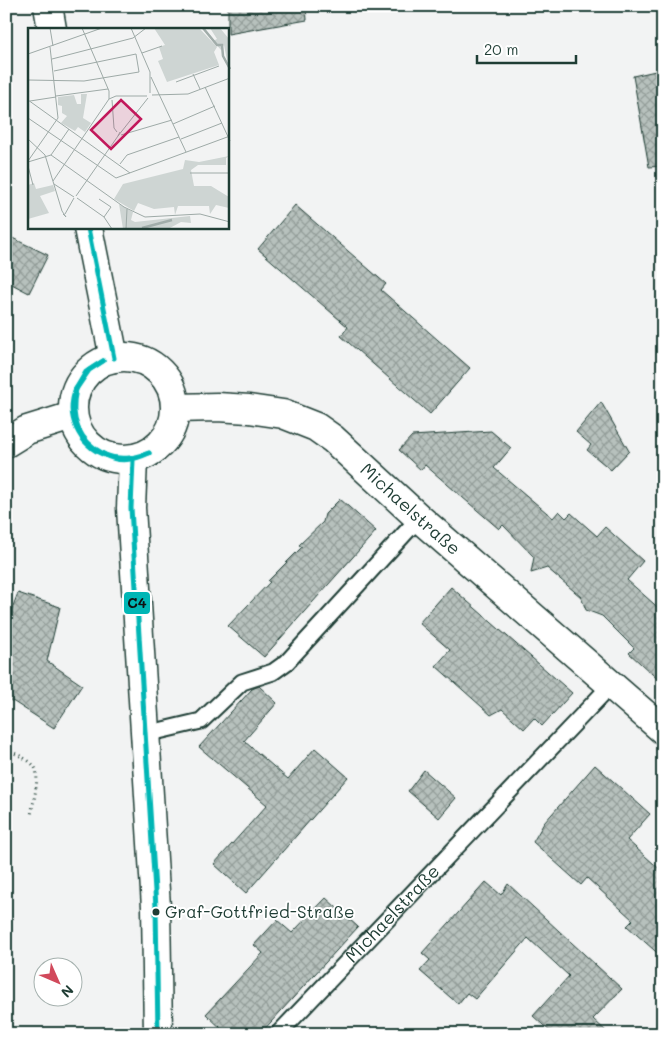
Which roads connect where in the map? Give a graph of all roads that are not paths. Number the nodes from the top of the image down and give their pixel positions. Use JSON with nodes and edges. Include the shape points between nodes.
{"nodes":[{"id":1,"x":48,"y":6,"type":"edge"},
{"id":2,"x":52,"y":28,"type":"edge"},
{"id":3,"x":88,"y":229,"type":"edge"},
{"id":4,"x":114,"y":358,"type":"junction"},
{"id":5,"x":176,"y":408,"type":"junction"},
{"id":6,"x":72,"y":416,"type":"junction"},
{"id":7,"x":6,"y":443,"type":"edge"},
{"id":8,"x":132,"y":460,"type":"junction"},
{"id":9,"x":419,"y":518,"type":"junction"},
{"id":10,"x":611,"y":685,"type":"junction"},
{"id":11,"x":663,"y":730,"type":"edge"},
{"id":12,"x":146,"y":734,"type":"junction"},
{"id":13,"x":158,"y":1034,"type":"edge"},
{"id":14,"x":278,"y":1034,"type":"edge"}],
"edges":[{"from":1,"to":2,"type":"street"},
{"from":3,"to":4,"type":"street"},
{"from":4,"to":5,"type":"street","via":[[144,360],[157,368],[167,379]]},
{"from":4,"to":6,"type":"street","via":[[99,362],[77,385],[72,400]]},
{"from":5,"to":8,"type":"street","via":[[173,426],[164,442],[150,453]]},
{"from":5,"to":9,"type":"street","name":"Michaelstraße","via":[[249,410],[282,414],[310,424],[333,439]]},
{"from":6,"to":7,"type":"street","via":[[27,430]]},
{"from":6,"to":8,"type":"street","via":[[79,435],[93,450],[112,459]]},
{"from":8,"to":12,"type":"street"},
{"from":9,"to":10,"type":"street","name":"Michaelstraße"},
{"from":9,"to":12,"type":"lane","via":[[287,662],[273,672],[242,682],[201,721]]},
{"from":10,"to":11,"type":"street","name":"Michaelstraße"},
{"from":10,"to":14,"type":"lane","name":"Michaelstraße"},
{"from":12,"to":13,"type":"street","via":[[156,907]]}]}
